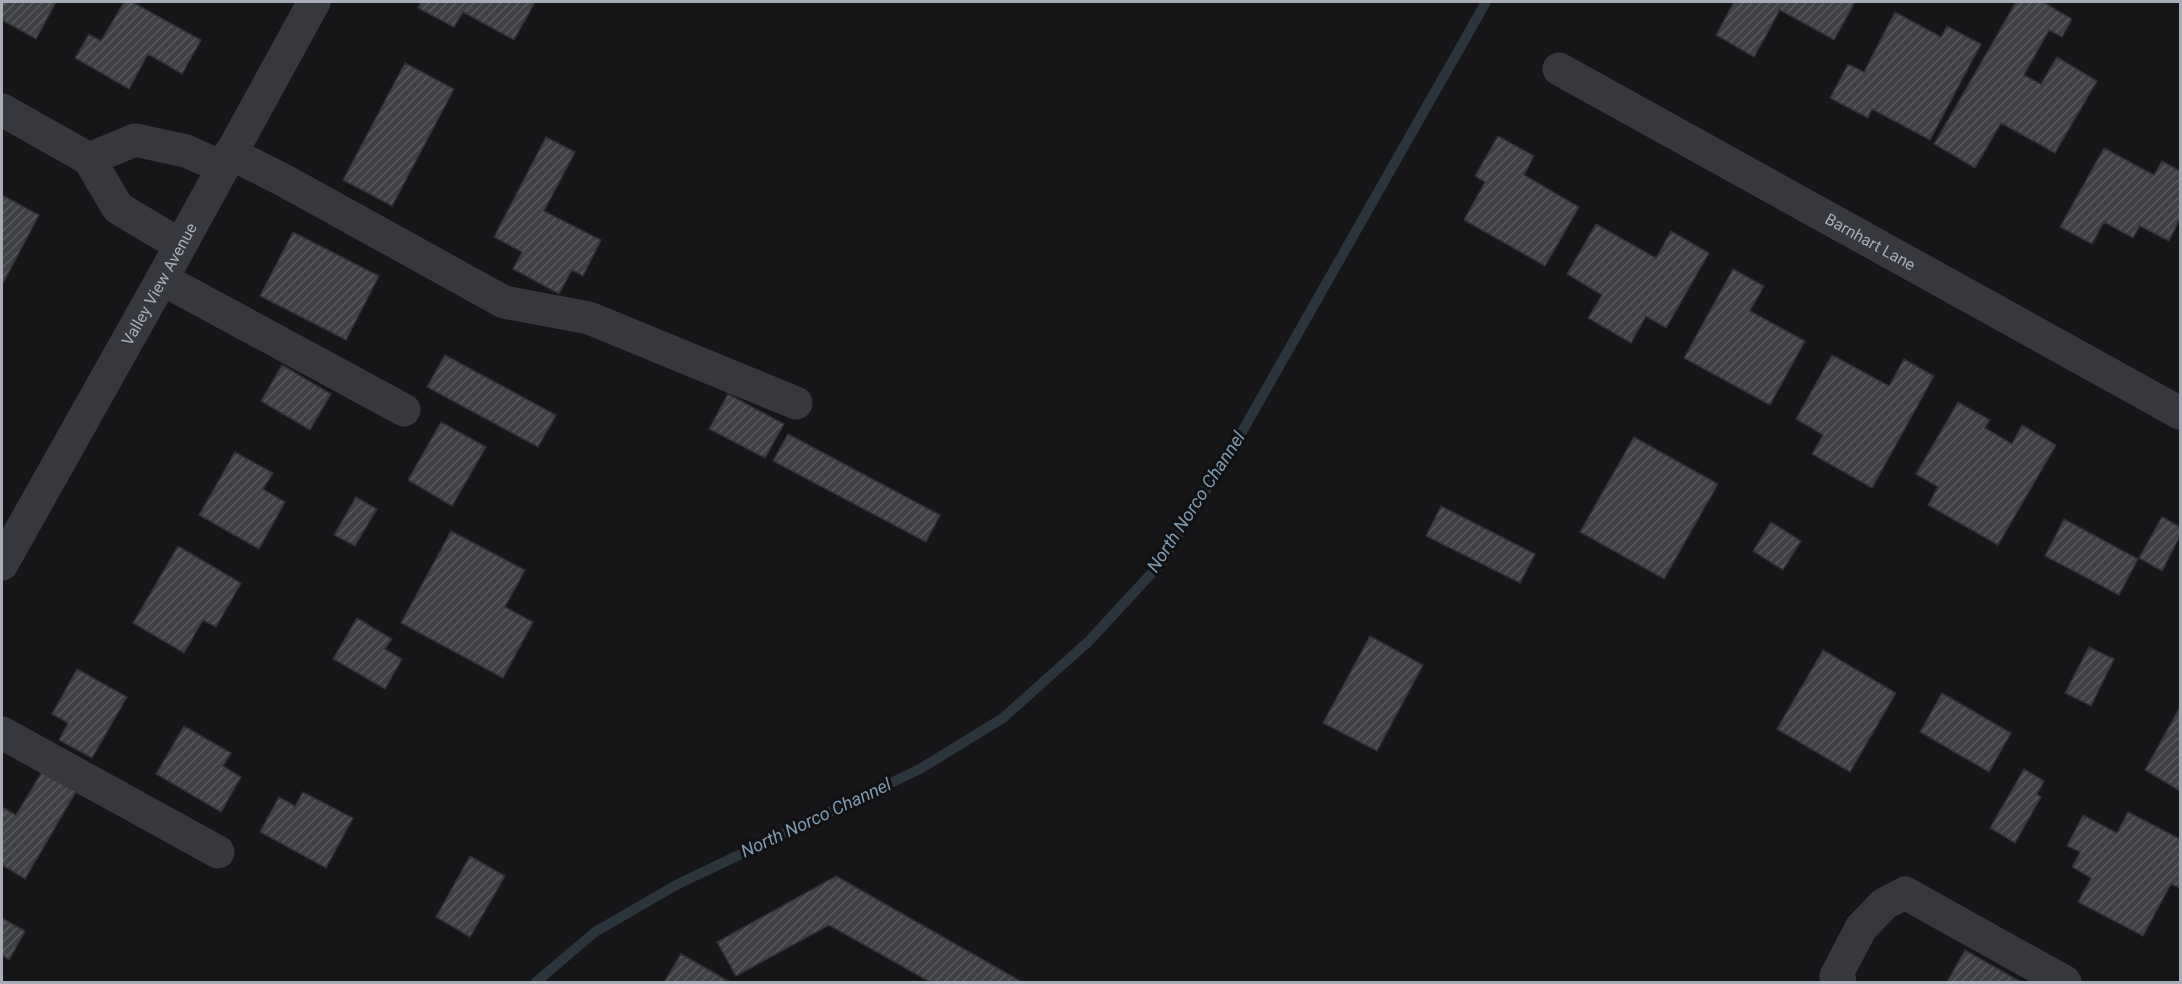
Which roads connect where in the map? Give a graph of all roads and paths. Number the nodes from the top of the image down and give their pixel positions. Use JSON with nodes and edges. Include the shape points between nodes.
{"nodes":[{"id":1,"x":314,"y":2,"type":"edge"},
{"id":2,"x":1559,"y":69,"type":"dead end"},
{"id":3,"x":2,"y":110,"type":"edge"},
{"id":4,"x":89,"y":159,"type":"junction"},
{"id":5,"x":226,"y":160,"type":"junction"},
{"id":6,"x":180,"y":245,"type":"junction"},
{"id":7,"x":162,"y":279,"type":"junction"},
{"id":8,"x":796,"y":403,"type":"dead end"},
{"id":9,"x":404,"y":410,"type":"dead end"},
{"id":10,"x":2181,"y":413,"type":"edge"},
{"id":11,"x":2,"y":564,"type":"edge"},
{"id":12,"x":2,"y":734,"type":"edge"},
{"id":13,"x":218,"y":852,"type":"dead end"},
{"id":14,"x":1840,"y":982,"type":"edge"},
{"id":15,"x":2065,"y":982,"type":"edge"}],
"edges":[{"from":1,"to":5,"type":"street","name":"Valley View Avenue"},
{"from":2,"to":10,"type":"street","name":"Barnhart Lane"},
{"from":3,"to":4,"type":"street"},
{"from":4,"to":5,"type":"street","via":[[135,140]]},
{"from":4,"to":6,"type":"street","via":[[118,208]]},
{"from":5,"to":6,"type":"street","name":"Valley View Avenue"},
{"from":5,"to":8,"type":"street","via":[[285,181],[504,302],[589,318]]},
{"from":6,"to":7,"type":"street","name":"Valley View Avenue"},
{"from":7,"to":9,"type":"street"},
{"from":7,"to":11,"type":"street","name":"Valley View Avenue"},
{"from":12,"to":13,"type":"street"},
{"from":14,"to":15,"type":"street","via":[[1836,976],[1861,928],[1884,904],[1905,893]]}]}
